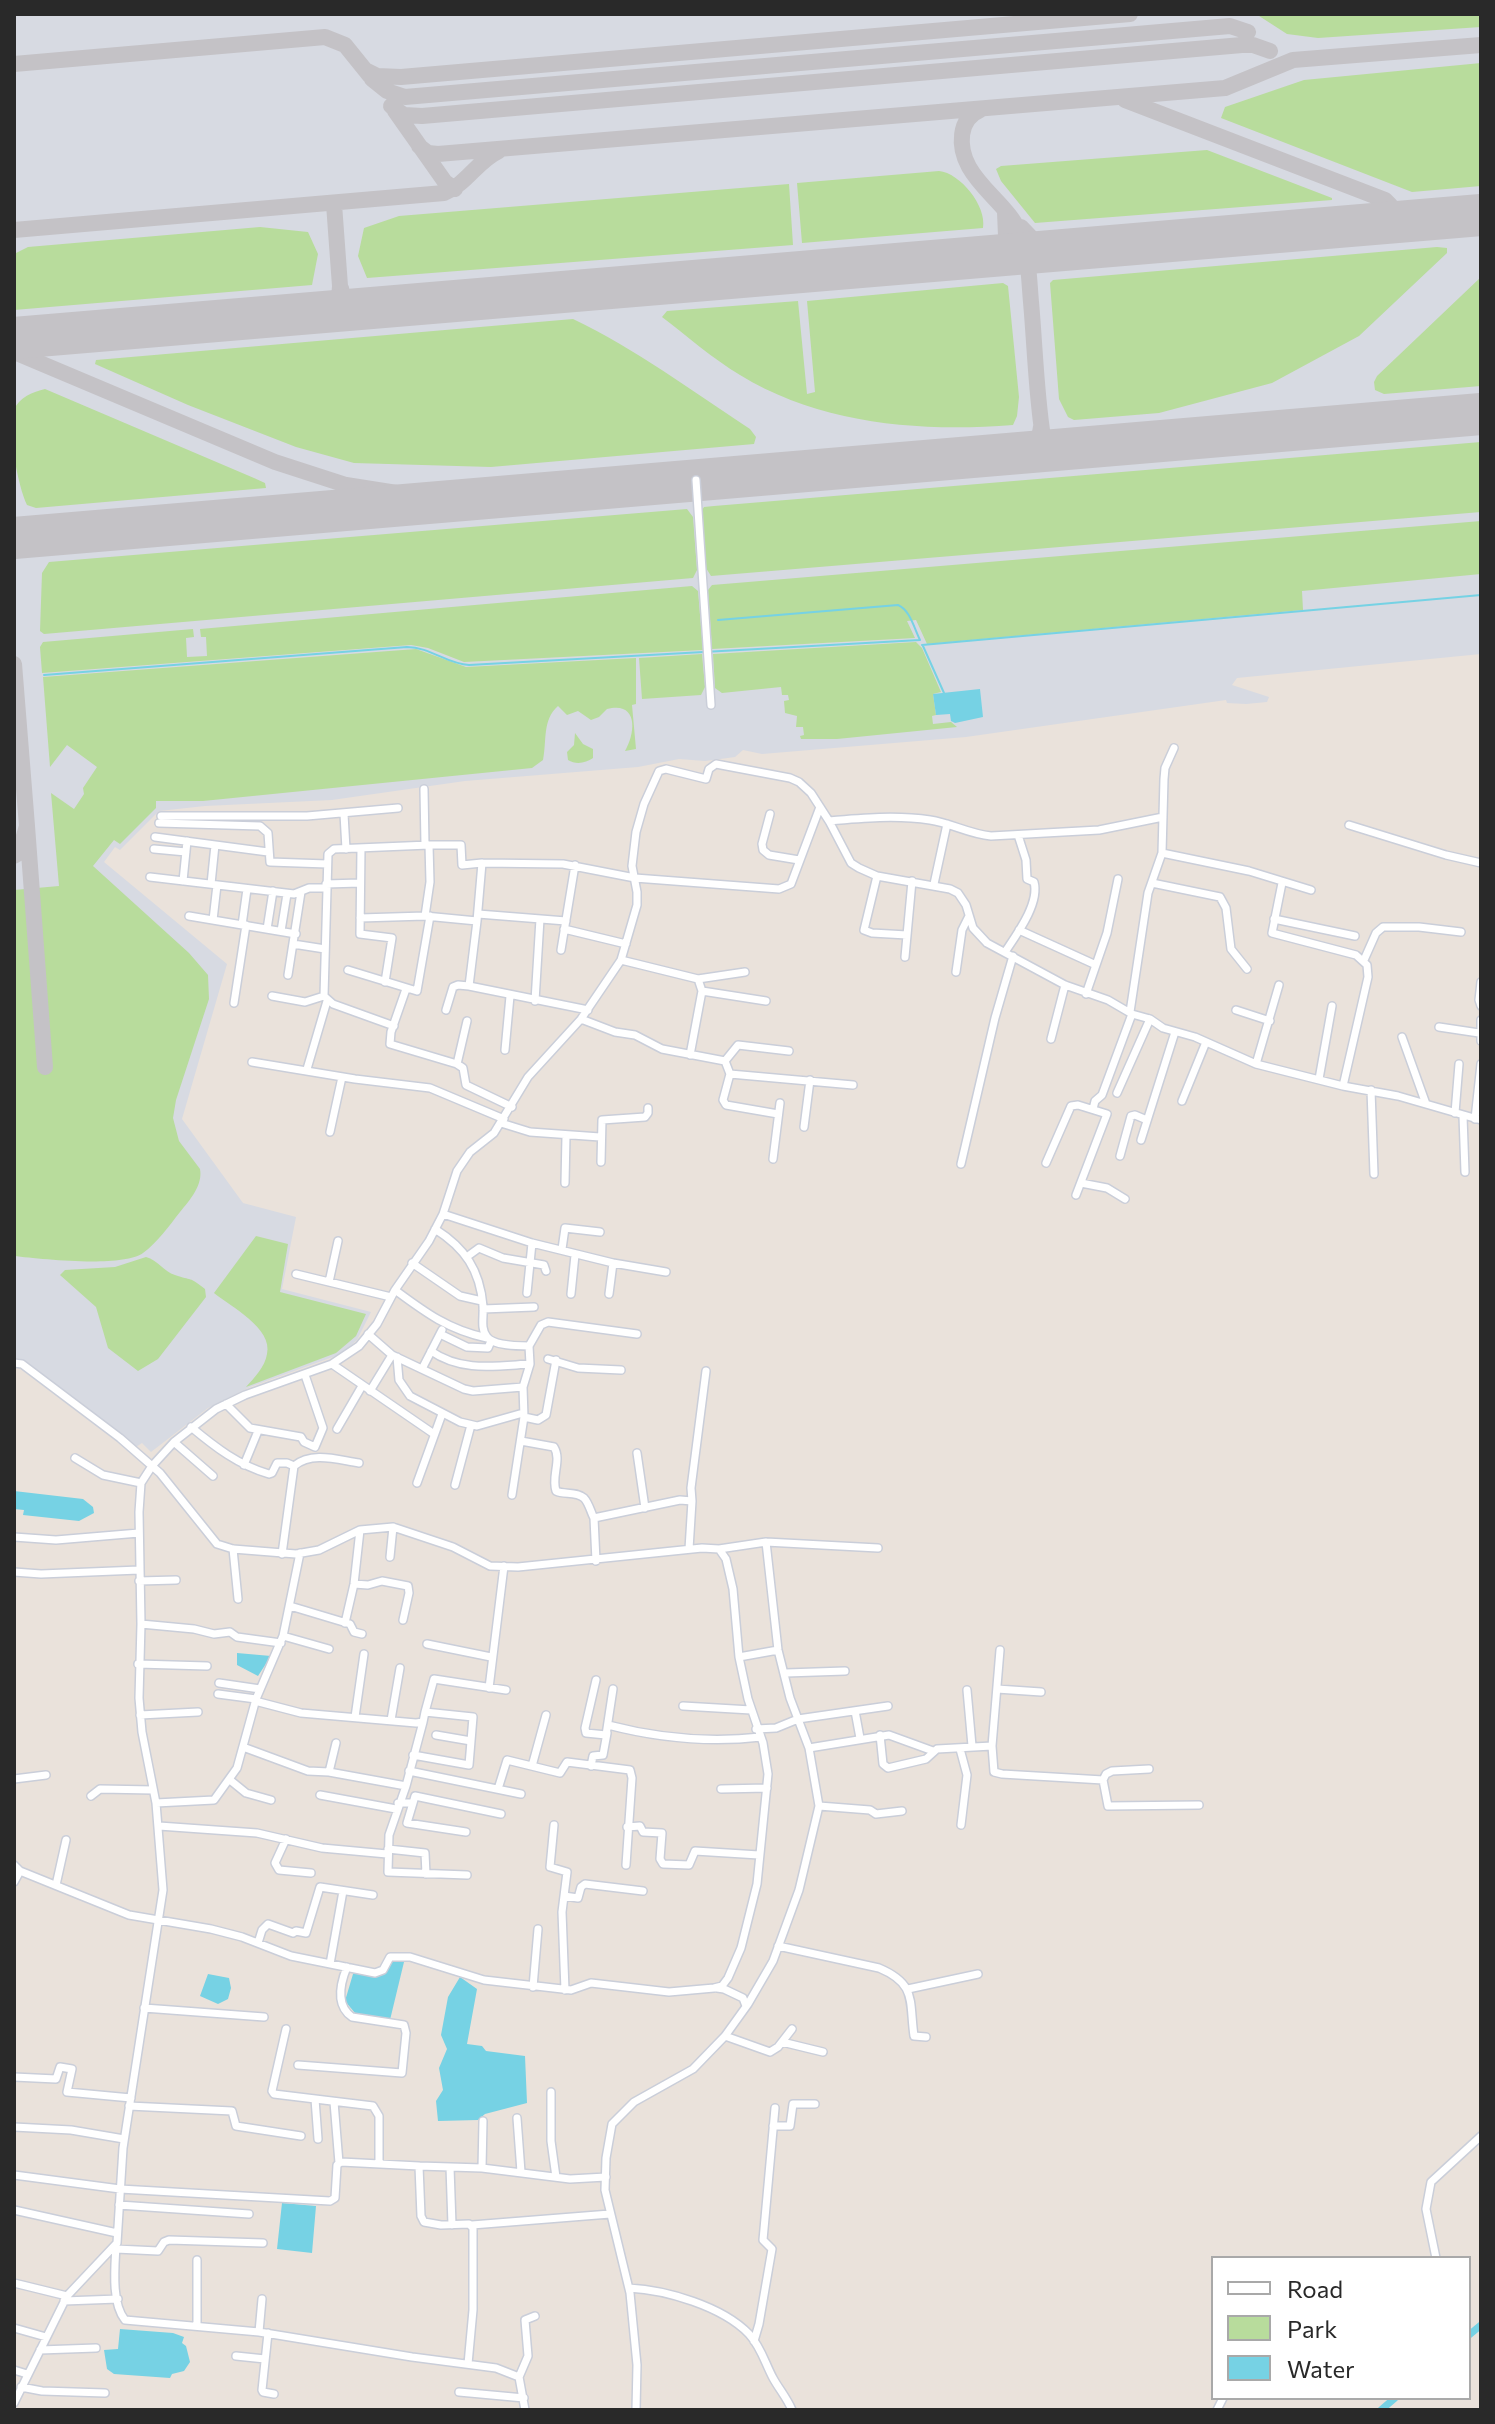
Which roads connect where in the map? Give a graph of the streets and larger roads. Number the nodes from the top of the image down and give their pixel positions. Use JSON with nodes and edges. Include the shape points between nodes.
{"nodes":[{"id":1,"x":696,"y":480,"type":"dead end"},
{"id":2,"x":711,"y":705,"type":"dead end"},
{"id":3,"x":1174,"y":748,"type":"dead end"},
{"id":4,"x":424,"y":789,"type":"dead end"},
{"id":5,"x":820,"y":807,"type":"junction"},
{"id":6,"x":398,"y":808,"type":"dead end"},
{"id":7,"x":344,"y":814,"type":"junction"},
{"id":8,"x":770,"y":814,"type":"dead end"},
{"id":9,"x":1163,"y":817,"type":"junction"},
{"id":10,"x":829,"y":821,"type":"junction"},
{"id":11,"x":947,"y":824,"type":"junction"},
{"id":12,"x":1349,"y":825,"type":"dead end"},
{"id":13,"x":1018,"y":835,"type":"junction"},
{"id":14,"x":155,"y":837,"type":"dead end"},
{"id":15,"x":187,"y":841,"type":"junction"},
{"id":16,"x":215,"y":845,"type":"junction"},
{"id":17,"x":427,"y":845,"type":"junction"},
{"id":18,"x":361,"y":848,"type":"junction"},
{"id":19,"x":154,"y":849,"type":"dead end"},
{"id":20,"x":346,"y":849,"type":"junction"},
{"id":21,"x":186,"y":852,"type":"junction"},
{"id":22,"x":268,"y":852,"type":"junction"},
{"id":23,"x":1162,"y":853,"type":"junction"},
{"id":24,"x":799,"y":860,"type":"junction"},
{"id":25,"x":482,"y":863,"type":"junction"},
{"id":26,"x":1481,"y":863,"type":"edge"},
{"id":27,"x":327,"y":864,"type":"junction"},
{"id":28,"x":575,"y":865,"type":"junction"},
{"id":29,"x":877,"y":876,"type":"junction"},
{"id":30,"x":150,"y":877,"type":"dead end"},
{"id":31,"x":635,"y":878,"type":"junction"},
{"id":32,"x":1118,"y":879,"type":"dead end"},
{"id":33,"x":183,"y":881,"type":"junction"},
{"id":34,"x":912,"y":881,"type":"junction"},
{"id":35,"x":360,"y":883,"type":"junction"},
{"id":36,"x":1152,"y":883,"type":"junction"},
{"id":37,"x":1282,"y":883,"type":"junction"},
{"id":38,"x":934,"y":884,"type":"junction"},
{"id":39,"x":214,"y":885,"type":"junction"},
{"id":40,"x":326,"y":886,"type":"junction"},
{"id":41,"x":247,"y":889,"type":"junction"},
{"id":42,"x":1311,"y":890,"type":"dead end"},
{"id":43,"x":273,"y":891,"type":"junction"},
{"id":44,"x":301,"y":892,"type":"junction"},
{"id":45,"x":287,"y":894,"type":"junction"},
{"id":46,"x":189,"y":916,"type":"dead end"},
{"id":47,"x":428,"y":916,"type":"junction"},
{"id":48,"x":969,"y":916,"type":"junction"},
{"id":49,"x":477,"y":917,"type":"junction"},
{"id":50,"x":360,"y":918,"type":"junction"},
{"id":51,"x":540,"y":919,"type":"junction"},
{"id":52,"x":1274,"y":919,"type":"junction"},
{"id":53,"x":213,"y":920,"type":"junction"},
{"id":54,"x":244,"y":925,"type":"junction"},
{"id":55,"x":565,"y":925,"type":"junction"},
{"id":56,"x":267,"y":929,"type":"junction"},
{"id":57,"x":1019,"y":930,"type":"junction"},
{"id":58,"x":281,"y":931,"type":"junction"},
{"id":59,"x":1461,"y":932,"type":"dead end"},
{"id":60,"x":296,"y":934,"type":"junction"},
{"id":61,"x":907,"y":935,"type":"junction"},
{"id":62,"x":1355,"y":936,"type":"dead end"},
{"id":63,"x":293,"y":944,"type":"junction"},
{"id":64,"x":626,"y":944,"type":"junction"},
{"id":65,"x":325,"y":949,"type":"junction"},
{"id":66,"x":561,"y":950,"type":"dead end"},
{"id":67,"x":1009,"y":954,"type":"junction"},
{"id":68,"x":905,"y":957,"type":"dead end"},
{"id":69,"x":621,"y":960,"type":"junction"},
{"id":70,"x":1364,"y":960,"type":"junction"},
{"id":71,"x":1096,"y":965,"type":"junction"},
{"id":72,"x":1247,"y":969,"type":"dead end"},
{"id":73,"x":348,"y":970,"type":"dead end"},
{"id":74,"x":745,"y":972,"type":"dead end"},
{"id":75,"x":956,"y":972,"type":"dead end"},
{"id":76,"x":288,"y":975,"type":"dead end"},
{"id":77,"x":698,"y":979,"type":"junction"},
{"id":78,"x":385,"y":982,"type":"junction"},
{"id":79,"x":1481,"y":982,"type":"edge"},
{"id":80,"x":1065,"y":985,"type":"junction"},
{"id":81,"x":1279,"y":985,"type":"dead end"},
{"id":82,"x":469,"y":986,"type":"junction"},
{"id":83,"x":406,"y":989,"type":"junction"},
{"id":84,"x":702,"y":991,"type":"junction"},
{"id":85,"x":1086,"y":994,"type":"junction"},
{"id":86,"x":272,"y":996,"type":"dead end"},
{"id":87,"x":510,"y":996,"type":"junction"},
{"id":88,"x":326,"y":999,"type":"junction"},
{"id":89,"x":535,"y":1001,"type":"junction"},
{"id":90,"x":766,"y":1001,"type":"dead end"},
{"id":91,"x":234,"y":1003,"type":"dead end"},
{"id":92,"x":1332,"y":1006,"type":"dead end"},
{"id":93,"x":1481,"y":1006,"type":"edge"},
{"id":94,"x":446,"y":1010,"type":"dead end"},
{"id":95,"x":588,"y":1010,"type":"junction"},
{"id":96,"x":1236,"y":1010,"type":"dead end"},
{"id":97,"x":1131,"y":1013,"type":"junction"},
{"id":98,"x":581,"y":1019,"type":"junction"},
{"id":99,"x":1150,"y":1019,"type":"junction"},
{"id":100,"x":1481,"y":1020,"type":"edge"},
{"id":101,"x":467,"y":1021,"type":"dead end"},
{"id":102,"x":1270,"y":1021,"type":"junction"},
{"id":103,"x":394,"y":1026,"type":"junction"},
{"id":104,"x":1439,"y":1027,"type":"dead end"},
{"id":105,"x":307,"y":1028,"type":"dead end"},
{"id":106,"x":319,"y":1029,"type":"junction"},
{"id":107,"x":1175,"y":1032,"type":"junction"},
{"id":108,"x":1402,"y":1037,"type":"dead end"},
{"id":109,"x":1480,"y":1037,"type":"edge"},
{"id":110,"x":1051,"y":1039,"type":"dead end"},
{"id":111,"x":1206,"y":1042,"type":"junction"},
{"id":112,"x":505,"y":1050,"type":"dead end"},
{"id":113,"x":789,"y":1051,"type":"dead end"},
{"id":114,"x":690,"y":1055,"type":"junction"},
{"id":115,"x":725,"y":1061,"type":"junction"},
{"id":116,"x":252,"y":1062,"type":"dead end"},
{"id":117,"x":457,"y":1064,"type":"junction"},
{"id":118,"x":1256,"y":1064,"type":"junction"},
{"id":119,"x":1459,"y":1064,"type":"dead end"},
{"id":120,"x":1481,"y":1064,"type":"edge"},
{"id":121,"x":307,"y":1069,"type":"junction"},
{"id":122,"x":730,"y":1074,"type":"junction"},
{"id":123,"x":342,"y":1077,"type":"junction"},
{"id":124,"x":1319,"y":1079,"type":"junction"},
{"id":125,"x":810,"y":1080,"type":"junction"},
{"id":126,"x":853,"y":1085,"type":"dead end"},
{"id":127,"x":1343,"y":1086,"type":"junction"},
{"id":128,"x":1371,"y":1090,"type":"junction"},
{"id":129,"x":1117,"y":1093,"type":"dead end"},
{"id":130,"x":1182,"y":1101,"type":"dead end"},
{"id":131,"x":780,"y":1103,"type":"dead end"},
{"id":132,"x":1426,"y":1104,"type":"junction"},
{"id":133,"x":512,"y":1107,"type":"junction"},
{"id":134,"x":648,"y":1108,"type":"dead end"},
{"id":135,"x":1093,"y":1109,"type":"junction"},
{"id":136,"x":778,"y":1114,"type":"junction"},
{"id":137,"x":1459,"y":1114,"type":"junction"},
{"id":138,"x":1147,"y":1120,"type":"junction"},
{"id":139,"x":1478,"y":1120,"type":"edge"},
{"id":140,"x":502,"y":1121,"type":"junction"},
{"id":141,"x":804,"y":1127,"type":"dead end"},
{"id":142,"x":330,"y":1132,"type":"dead end"},
{"id":143,"x":566,"y":1136,"type":"junction"},
{"id":144,"x":600,"y":1137,"type":"junction"},
{"id":145,"x":1141,"y":1140,"type":"dead end"},
{"id":146,"x":1120,"y":1156,"type":"dead end"},
{"id":147,"x":773,"y":1159,"type":"dead end"},
{"id":148,"x":601,"y":1162,"type":"dead end"},
{"id":149,"x":1046,"y":1163,"type":"dead end"},
{"id":150,"x":961,"y":1164,"type":"dead end"},
{"id":151,"x":1465,"y":1172,"type":"dead end"},
{"id":152,"x":1374,"y":1174,"type":"dead end"},
{"id":153,"x":565,"y":1183,"type":"dead end"},
{"id":154,"x":1081,"y":1183,"type":"junction"},
{"id":155,"x":1076,"y":1195,"type":"dead end"},
{"id":156,"x":1125,"y":1199,"type":"dead end"},
{"id":157,"x":443,"y":1214,"type":"junction"},
{"id":158,"x":435,"y":1229,"type":"junction"},
{"id":159,"x":600,"y":1232,"type":"dead end"},
{"id":160,"x":338,"y":1241,"type":"dead end"},
{"id":161,"x":532,"y":1243,"type":"junction"},
{"id":162,"x":562,"y":1249,"type":"junction"},
{"id":163,"x":575,"y":1255,"type":"junction"},
{"id":164,"x":468,"y":1256,"type":"junction"},
{"id":165,"x":412,"y":1263,"type":"junction"},
{"id":166,"x":529,"y":1263,"type":"junction"},
{"id":167,"x":613,"y":1263,"type":"junction"},
{"id":168,"x":546,"y":1271,"type":"dead end"},
{"id":169,"x":666,"y":1272,"type":"dead end"},
{"id":170,"x":296,"y":1274,"type":"dead end"},
{"id":171,"x":329,"y":1282,"type":"junction"},
{"id":172,"x":393,"y":1293,"type":"junction"},
{"id":173,"x":527,"y":1293,"type":"dead end"},
{"id":174,"x":571,"y":1294,"type":"dead end"},
{"id":175,"x":609,"y":1294,"type":"dead end"},
{"id":176,"x":483,"y":1305,"type":"junction"},
{"id":177,"x":534,"y":1307,"type":"dead end"},
{"id":178,"x":445,"y":1325,"type":"junction"},
{"id":179,"x":368,"y":1334,"type":"junction"},
{"id":180,"x":440,"y":1334,"type":"junction"},
{"id":181,"x":637,"y":1334,"type":"dead end"},
{"id":182,"x":489,"y":1340,"type":"junction"},
{"id":183,"x":529,"y":1346,"type":"junction"},
{"id":184,"x":431,"y":1351,"type":"junction"},
{"id":185,"x":394,"y":1356,"type":"junction"},
{"id":186,"x":14,"y":1363,"type":"edge"},
{"id":187,"x":332,"y":1364,"type":"junction"},
{"id":188,"x":530,"y":1364,"type":"junction"},
{"id":189,"x":423,"y":1367,"type":"junction"},
{"id":190,"x":621,"y":1370,"type":"dead end"},
{"id":191,"x":706,"y":1371,"type":"dead end"},
{"id":192,"x":305,"y":1375,"type":"junction"},
{"id":193,"x":362,"y":1386,"type":"junction"},
{"id":194,"x":523,"y":1387,"type":"junction"},
{"id":195,"x":370,"y":1391,"type":"junction"},
{"id":196,"x":226,"y":1404,"type":"junction"},
{"id":197,"x":442,"y":1414,"type":"junction"},
{"id":198,"x":523,"y":1415,"type":"junction"},
{"id":199,"x":471,"y":1425,"type":"junction"},
{"id":200,"x":191,"y":1427,"type":"junction"},
{"id":201,"x":337,"y":1429,"type":"dead end"},
{"id":202,"x":258,"y":1431,"type":"junction"},
{"id":203,"x":434,"y":1434,"type":"junction"},
{"id":204,"x":521,"y":1441,"type":"junction"},
{"id":205,"x":174,"y":1442,"type":"junction"},
{"id":206,"x":637,"y":1453,"type":"dead end"},
{"id":207,"x":75,"y":1458,"type":"dead end"},
{"id":208,"x":359,"y":1463,"type":"dead end"},
{"id":209,"x":244,"y":1465,"type":"junction"},
{"id":210,"x":152,"y":1466,"type":"junction"},
{"id":211,"x":294,"y":1466,"type":"junction"},
{"id":212,"x":213,"y":1476,"type":"dead end"},
{"id":213,"x":141,"y":1483,"type":"junction"},
{"id":214,"x":417,"y":1483,"type":"dead end"},
{"id":215,"x":455,"y":1485,"type":"dead end"},
{"id":216,"x":512,"y":1495,"type":"dead end"},
{"id":217,"x":692,"y":1501,"type":"junction"},
{"id":218,"x":645,"y":1508,"type":"junction"},
{"id":219,"x":594,"y":1518,"type":"junction"},
{"id":220,"x":393,"y":1527,"type":"junction"},
{"id":221,"x":360,"y":1530,"type":"junction"},
{"id":222,"x":139,"y":1533,"type":"junction"},
{"id":223,"x":14,"y":1537,"type":"edge"},
{"id":224,"x":766,"y":1542,"type":"junction"},
{"id":225,"x":878,"y":1548,"type":"dead end"},
{"id":226,"x":233,"y":1549,"type":"junction"},
{"id":227,"x":689,"y":1549,"type":"junction"},
{"id":228,"x":719,"y":1549,"type":"junction"},
{"id":229,"x":300,"y":1553,"type":"junction"},
{"id":230,"x":282,"y":1554,"type":"junction"},
{"id":231,"x":390,"y":1557,"type":"dead end"},
{"id":232,"x":596,"y":1561,"type":"junction"},
{"id":233,"x":504,"y":1566,"type":"junction"},
{"id":234,"x":139,"y":1570,"type":"junction"},
{"id":235,"x":14,"y":1572,"type":"edge"},
{"id":236,"x":176,"y":1580,"type":"dead end"},
{"id":237,"x":139,"y":1581,"type":"junction"},
{"id":238,"x":354,"y":1584,"type":"junction"},
{"id":239,"x":238,"y":1599,"type":"dead end"},
{"id":240,"x":290,"y":1606,"type":"junction"},
{"id":241,"x":403,"y":1620,"type":"dead end"},
{"id":242,"x":345,"y":1623,"type":"junction"},
{"id":243,"x":141,"y":1624,"type":"junction"},
{"id":244,"x":362,"y":1634,"type":"dead end"},
{"id":245,"x":282,"y":1639,"type":"junction"},
{"id":246,"x":427,"y":1644,"type":"dead end"},
{"id":247,"x":329,"y":1649,"type":"dead end"},
{"id":248,"x":778,"y":1650,"type":"junction"},
{"id":249,"x":1000,"y":1650,"type":"dead end"},
{"id":250,"x":364,"y":1654,"type":"dead end"},
{"id":251,"x":491,"y":1657,"type":"junction"},
{"id":252,"x":739,"y":1657,"type":"junction"},
{"id":253,"x":138,"y":1664,"type":"junction"},
{"id":254,"x":207,"y":1666,"type":"dead end"},
{"id":255,"x":400,"y":1668,"type":"dead end"},
{"id":256,"x":845,"y":1671,"type":"dead end"},
{"id":257,"x":786,"y":1673,"type":"junction"},
{"id":258,"x":596,"y":1680,"type":"dead end"},
{"id":259,"x":219,"y":1683,"type":"dead end"},
{"id":260,"x":489,"y":1688,"type":"junction"},
{"id":261,"x":260,"y":1689,"type":"junction"},
{"id":262,"x":613,"y":1689,"type":"dead end"},
{"id":263,"x":997,"y":1689,"type":"junction"},
{"id":264,"x":506,"y":1690,"type":"dead end"},
{"id":265,"x":967,"y":1690,"type":"dead end"},
{"id":266,"x":1041,"y":1692,"type":"dead end"},
{"id":267,"x":218,"y":1694,"type":"dead end"},
{"id":268,"x":256,"y":1700,"type":"junction"},
{"id":269,"x":683,"y":1706,"type":"dead end"},
{"id":270,"x":888,"y":1706,"type":"dead end"},
{"id":271,"x":751,"y":1710,"type":"junction"},
{"id":272,"x":855,"y":1711,"type":"junction"},
{"id":273,"x":198,"y":1712,"type":"dead end"},
{"id":274,"x":425,"y":1712,"type":"junction"},
{"id":275,"x":140,"y":1715,"type":"junction"},
{"id":276,"x":546,"y":1715,"type":"dead end"},
{"id":277,"x":355,"y":1717,"type":"junction"},
{"id":278,"x":798,"y":1719,"type":"junction"},
{"id":279,"x":391,"y":1720,"type":"junction"},
{"id":280,"x":423,"y":1722,"type":"junction"},
{"id":281,"x":608,"y":1729,"type":"junction"},
{"id":282,"x":756,"y":1729,"type":"junction"},
{"id":283,"x":436,"y":1735,"type":"dead end"},
{"id":284,"x":880,"y":1735,"type":"junction"},
{"id":285,"x":761,"y":1737,"type":"junction"},
{"id":286,"x":860,"y":1738,"type":"junction"},
{"id":287,"x":471,"y":1741,"type":"junction"},
{"id":288,"x":336,"y":1743,"type":"dead end"},
{"id":289,"x":972,"y":1746,"type":"junction"},
{"id":290,"x":992,"y":1746,"type":"junction"},
{"id":291,"x":243,"y":1747,"type":"junction"},
{"id":292,"x":809,"y":1748,"type":"junction"},
{"id":293,"x":960,"y":1749,"type":"junction"},
{"id":294,"x":933,"y":1751,"type":"junction"},
{"id":295,"x":413,"y":1755,"type":"junction"},
{"id":296,"x":532,"y":1766,"type":"junction"},
{"id":297,"x":591,"y":1766,"type":"junction"},
{"id":298,"x":1149,"y":1769,"type":"dead end"},
{"id":299,"x":409,"y":1771,"type":"junction"},
{"id":300,"x":329,"y":1772,"type":"junction"},
{"id":301,"x":46,"y":1775,"type":"dead end"},
{"id":302,"x":14,"y":1779,"type":"edge"},
{"id":303,"x":230,"y":1780,"type":"junction"},
{"id":304,"x":1103,"y":1780,"type":"junction"},
{"id":305,"x":406,"y":1786,"type":"junction"},
{"id":306,"x":767,"y":1788,"type":"junction"},
{"id":307,"x":498,"y":1789,"type":"junction"},
{"id":308,"x":721,"y":1789,"type":"dead end"},
{"id":309,"x":153,"y":1790,"type":"junction"},
{"id":310,"x":521,"y":1794,"type":"dead end"},
{"id":311,"x":320,"y":1795,"type":"dead end"},
{"id":312,"x":91,"y":1796,"type":"dead end"},
{"id":313,"x":271,"y":1800,"type":"dead end"},
{"id":314,"x":156,"y":1803,"type":"junction"},
{"id":315,"x":413,"y":1803,"type":"junction"},
{"id":316,"x":1199,"y":1805,"type":"dead end"},
{"id":317,"x":397,"y":1806,"type":"junction"},
{"id":318,"x":819,"y":1806,"type":"junction"},
{"id":319,"x":902,"y":1811,"type":"dead end"},
{"id":320,"x":501,"y":1814,"type":"dead end"},
{"id":321,"x":554,"y":1825,"type":"dead end"},
{"id":322,"x":961,"y":1825,"type":"dead end"},
{"id":323,"x":159,"y":1826,"type":"junction"},
{"id":324,"x":627,"y":1827,"type":"junction"},
{"id":325,"x":466,"y":1832,"type":"dead end"},
{"id":326,"x":286,"y":1839,"type":"junction"},
{"id":327,"x":66,"y":1840,"type":"dead end"},
{"id":328,"x":388,"y":1851,"type":"junction"},
{"id":329,"x":759,"y":1855,"type":"junction"},
{"id":330,"x":626,"y":1865,"type":"dead end"},
{"id":331,"x":17,"y":1868,"type":"edge"},
{"id":332,"x":311,"y":1873,"type":"dead end"},
{"id":333,"x":426,"y":1874,"type":"junction"},
{"id":334,"x":467,"y":1875,"type":"dead end"},
{"id":335,"x":14,"y":1882,"type":"edge"},
{"id":336,"x":56,"y":1885,"type":"junction"},
{"id":337,"x":343,"y":1891,"type":"junction"},
{"id":338,"x":643,"y":1891,"type":"dead end"},
{"id":339,"x":373,"y":1895,"type":"dead end"},
{"id":340,"x":564,"y":1896,"type":"junction"},
{"id":341,"x":158,"y":1920,"type":"junction"},
{"id":342,"x":538,"y":1929,"type":"dead end"},
{"id":343,"x":258,"y":1943,"type":"junction"},
{"id":344,"x":778,"y":1946,"type":"junction"},
{"id":345,"x":330,"y":1964,"type":"junction"},
{"id":346,"x":347,"y":1967,"type":"junction"},
{"id":347,"x":978,"y":1974,"type":"dead end"},
{"id":348,"x":533,"y":1987,"type":"junction"},
{"id":349,"x":714,"y":1988,"type":"junction"},
{"id":350,"x":908,"y":1989,"type":"junction"},
{"id":351,"x":565,"y":1990,"type":"junction"},
{"id":352,"x":746,"y":2006,"type":"junction"},
{"id":353,"x":144,"y":2008,"type":"junction"},
{"id":354,"x":264,"y":2017,"type":"dead end"},
{"id":355,"x":286,"y":2029,"type":"dead end"},
{"id":356,"x":792,"y":2029,"type":"dead end"},
{"id":357,"x":725,"y":2036,"type":"junction"},
{"id":358,"x":926,"y":2037,"type":"dead end"},
{"id":359,"x":782,"y":2042,"type":"junction"},
{"id":360,"x":823,"y":2052,"type":"dead end"},
{"id":361,"x":298,"y":2065,"type":"dead end"},
{"id":362,"x":14,"y":2077,"type":"edge"},
{"id":363,"x":551,"y":2092,"type":"dead end"},
{"id":364,"x":315,"y":2099,"type":"junction"},
{"id":365,"x":130,"y":2102,"type":"junction"},
{"id":366,"x":334,"y":2102,"type":"junction"},
{"id":367,"x":815,"y":2104,"type":"dead end"},
{"id":368,"x":775,"y":2108,"type":"dead end"},
{"id":369,"x":517,"y":2118,"type":"dead end"},
{"id":370,"x":483,"y":2121,"type":"dead end"},
{"id":371,"x":773,"y":2126,"type":"junction"},
{"id":372,"x":14,"y":2127,"type":"edge"},
{"id":373,"x":301,"y":2136,"type":"dead end"},
{"id":374,"x":1481,"y":2136,"type":"edge"},
{"id":375,"x":124,"y":2139,"type":"junction"},
{"id":376,"x":318,"y":2139,"type":"dead end"},
{"id":377,"x":339,"y":2163,"type":"junction"},
{"id":378,"x":379,"y":2164,"type":"junction"},
{"id":379,"x":419,"y":2166,"type":"junction"},
{"id":380,"x":450,"y":2167,"type":"junction"},
{"id":381,"x":482,"y":2168,"type":"junction"},
{"id":382,"x":521,"y":2172,"type":"junction"},
{"id":383,"x":14,"y":2175,"type":"edge"},
{"id":384,"x":556,"y":2177,"type":"junction"},
{"id":385,"x":606,"y":2177,"type":"junction"},
{"id":386,"x":120,"y":2189,"type":"junction"},
{"id":387,"x":119,"y":2205,"type":"junction"},
{"id":388,"x":14,"y":2210,"type":"edge"},
{"id":389,"x":249,"y":2214,"type":"dead end"},
{"id":390,"x":610,"y":2214,"type":"junction"},
{"id":391,"x":452,"y":2225,"type":"junction"},
{"id":392,"x":472,"y":2225,"type":"junction"},
{"id":393,"x":117,"y":2233,"type":"junction"},
{"id":394,"x":263,"y":2243,"type":"dead end"},
{"id":395,"x":116,"y":2246,"type":"junction"},
{"id":396,"x":1436,"y":2256,"type":"edge"},
{"id":397,"x":197,"y":2260,"type":"dead end"},
{"id":398,"x":14,"y":2283,"type":"edge"},
{"id":399,"x":629,"y":2288,"type":"junction"},
{"id":400,"x":66,"y":2299,"type":"junction"},
{"id":401,"x":118,"y":2299,"type":"junction"},
{"id":402,"x":262,"y":2299,"type":"dead end"},
{"id":403,"x":535,"y":2316,"type":"dead end"},
{"id":404,"x":197,"y":2326,"type":"junction"},
{"id":405,"x":14,"y":2328,"type":"edge"},
{"id":406,"x":264,"y":2333,"type":"junction"},
{"id":407,"x":46,"y":2337,"type":"junction"},
{"id":408,"x":754,"y":2341,"type":"junction"},
{"id":409,"x":96,"y":2348,"type":"dead end"},
{"id":410,"x":40,"y":2350,"type":"junction"},
{"id":411,"x":236,"y":2356,"type":"dead end"},
{"id":412,"x":265,"y":2359,"type":"junction"},
{"id":413,"x":468,"y":2364,"type":"junction"},
{"id":414,"x":14,"y":2370,"type":"edge"},
{"id":415,"x":27,"y":2374,"type":"junction"},
{"id":416,"x":519,"y":2377,"type":"junction"},
{"id":417,"x":21,"y":2387,"type":"junction"},
{"id":418,"x":459,"y":2392,"type":"dead end"},
{"id":419,"x":105,"y":2393,"type":"dead end"},
{"id":420,"x":274,"y":2394,"type":"dead end"},
{"id":421,"x":524,"y":2398,"type":"junction"},
{"id":422,"x":14,"y":2403,"type":"edge"},
{"id":423,"x":525,"y":2410,"type":"edge"},
{"id":424,"x":636,"y":2410,"type":"edge"},
{"id":425,"x":792,"y":2410,"type":"edge"}],
"edges":[{"from":1,"to":2,"type":"street"},
{"from":3,"to":9,"type":"street","via":[[1165,768]]},
{"from":4,"to":17,"type":"street"},
{"from":5,"to":10,"type":"street"},
{"from":5,"to":24,"type":"street"},
{"from":5,"to":31,"type":"street","via":[[808,789],[790,778],[716,764],[706,779],[662,770],[636,832]]},
{"from":6,"to":7,"type":"street"},
{"from":7,"to":20,"type":"street"},
{"from":7,"to":22,"type":"street","via":[[160,820],[260,826],[268,833]]},
{"from":8,"to":24,"type":"street","via":[[763,850]]},
{"from":9,"to":13,"type":"street","via":[[1099,830]]},
{"from":9,"to":23,"type":"street"},
{"from":10,"to":11,"type":"street","via":[[909,818]]},
{"from":10,"to":29,"type":"street","via":[[851,863]]},
{"from":11,"to":13,"type":"street","via":[[974,835]]},
{"from":11,"to":38,"type":"street"},
{"from":12,"to":26,"type":"street"},
{"from":13,"to":57,"type":"street","via":[[1027,879],[1036,887]]},
{"from":14,"to":15,"type":"street"},
{"from":15,"to":16,"type":"street"},
{"from":15,"to":21,"type":"street"},
{"from":16,"to":22,"type":"street"},
{"from":16,"to":39,"type":"street"},
{"from":17,"to":18,"type":"street"},
{"from":17,"to":25,"type":"street","via":[[461,845],[462,865]]},
{"from":17,"to":47,"type":"street"},
{"from":18,"to":20,"type":"street"},
{"from":18,"to":35,"type":"street"},
{"from":19,"to":21,"type":"street"},
{"from":20,"to":27,"type":"street","via":[[331,850]]},
{"from":21,"to":33,"type":"street"},
{"from":22,"to":27,"type":"street","via":[[273,863]]},
{"from":23,"to":36,"type":"street"},
{"from":23,"to":37,"type":"street"},
{"from":24,"to":31,"type":"street","via":[[791,884],[779,889]]},
{"from":25,"to":28,"type":"street"},
{"from":25,"to":49,"type":"street"},
{"from":27,"to":40,"type":"street"},
{"from":28,"to":31,"type":"street"},
{"from":28,"to":55,"type":"street"},
{"from":29,"to":34,"type":"street"},
{"from":29,"to":61,"type":"street","via":[[864,930]]},
{"from":30,"to":33,"type":"street"},
{"from":31,"to":64,"type":"street","via":[[637,905]]},
{"from":32,"to":71,"type":"street"},
{"from":33,"to":39,"type":"street"},
{"from":34,"to":38,"type":"street"},
{"from":34,"to":61,"type":"street"},
{"from":35,"to":40,"type":"street"},
{"from":35,"to":50,"type":"street"},
{"from":36,"to":72,"type":"street","via":[[1220,897],[1231,949]]},
{"from":36,"to":97,"type":"street"},
{"from":37,"to":42,"type":"street"},
{"from":37,"to":52,"type":"street"},
{"from":38,"to":48,"type":"street","via":[[958,893]]},
{"from":39,"to":41,"type":"street"},
{"from":39,"to":53,"type":"street"},
{"from":40,"to":44,"type":"street"},
{"from":40,"to":65,"type":"street"},
{"from":41,"to":43,"type":"street"},
{"from":41,"to":54,"type":"street"},
{"from":43,"to":45,"type":"street"},
{"from":43,"to":56,"type":"street"},
{"from":44,"to":45,"type":"street"},
{"from":44,"to":60,"type":"street"},
{"from":45,"to":58,"type":"street"},
{"from":46,"to":53,"type":"street"},
{"from":47,"to":49,"type":"street"},
{"from":47,"to":50,"type":"street"},
{"from":47,"to":83,"type":"street","via":[[419,987]]},
{"from":48,"to":67,"type":"street","via":[[987,943]]},
{"from":48,"to":75,"type":"street"},
{"from":49,"to":51,"type":"street"},
{"from":49,"to":82,"type":"street"},
{"from":50,"to":78,"type":"street","via":[[361,935],[392,938]]},
{"from":51,"to":55,"type":"street"},
{"from":51,"to":89,"type":"street"},
{"from":52,"to":62,"type":"street"},
{"from":52,"to":70,"type":"street","via":[[1276,935]]},
{"from":53,"to":54,"type":"street"},
{"from":54,"to":56,"type":"street"},
{"from":54,"to":91,"type":"street"},
{"from":55,"to":64,"type":"street"},
{"from":55,"to":66,"type":"street"},
{"from":56,"to":58,"type":"street"},
{"from":57,"to":67,"type":"street"},
{"from":57,"to":71,"type":"street"},
{"from":58,"to":60,"type":"street"},
{"from":59,"to":70,"type":"street","via":[[1383,927]]},
{"from":60,"to":63,"type":"street"},
{"from":61,"to":68,"type":"street"},
{"from":63,"to":65,"type":"street"},
{"from":63,"to":76,"type":"street"},
{"from":64,"to":69,"type":"street"},
{"from":65,"to":88,"type":"street"},
{"from":67,"to":80,"type":"street"},
{"from":67,"to":150,"type":"street"},
{"from":69,"to":77,"type":"street"},
{"from":69,"to":95,"type":"street"},
{"from":70,"to":127,"type":"street","via":[[1368,977]]},
{"from":71,"to":85,"type":"street"},
{"from":73,"to":78,"type":"street"},
{"from":74,"to":77,"type":"street"},
{"from":77,"to":84,"type":"street"},
{"from":78,"to":83,"type":"street"},
{"from":79,"to":93,"type":"street"},
{"from":80,"to":85,"type":"street"},
{"from":80,"to":110,"type":"street"},
{"from":81,"to":102,"type":"street"},
{"from":82,"to":87,"type":"street"},
{"from":82,"to":94,"type":"street","via":[[453,987]]},
{"from":83,"to":103,"type":"street"},
{"from":84,"to":90,"type":"street"},
{"from":84,"to":114,"type":"street"},
{"from":85,"to":97,"type":"street"},
{"from":86,"to":88,"type":"street","via":[[305,1002]]},
{"from":87,"to":89,"type":"street"},
{"from":87,"to":112,"type":"street"},
{"from":88,"to":103,"type":"street"},
{"from":88,"to":106,"type":"street"},
{"from":89,"to":95,"type":"street"},
{"from":92,"to":124,"type":"street"},
{"from":95,"to":98,"type":"street"},
{"from":96,"to":102,"type":"street"},
{"from":97,"to":99,"type":"street"},
{"from":97,"to":135,"type":"street"},
{"from":98,"to":114,"type":"street"},
{"from":98,"to":133,"type":"street","via":[[528,1077]]},
{"from":99,"to":107,"type":"street"},
{"from":99,"to":129,"type":"street"},
{"from":100,"to":109,"type":"street"},
{"from":101,"to":117,"type":"street"},
{"from":102,"to":118,"type":"street"},
{"from":103,"to":117,"type":"street","via":[[391,1045]]},
{"from":104,"to":109,"type":"street"},
{"from":105,"to":106,"type":"street"},
{"from":106,"to":121,"type":"street"},
{"from":107,"to":111,"type":"street"},
{"from":107,"to":138,"type":"street"},
{"from":108,"to":132,"type":"street"},
{"from":111,"to":118,"type":"street"},
{"from":111,"to":130,"type":"street"},
{"from":113,"to":115,"type":"street","via":[[738,1045]]},
{"from":114,"to":115,"type":"street"},
{"from":115,"to":122,"type":"street"},
{"from":116,"to":121,"type":"street"},
{"from":117,"to":133,"type":"street","via":[[466,1085]]},
{"from":118,"to":124,"type":"street"},
{"from":119,"to":137,"type":"street"},
{"from":120,"to":139,"type":"street"},
{"from":121,"to":123,"type":"street"},
{"from":122,"to":125,"type":"street"},
{"from":122,"to":136,"type":"street","via":[[726,1105]]},
{"from":123,"to":140,"type":"street","via":[[430,1088]]},
{"from":123,"to":142,"type":"street"},
{"from":124,"to":127,"type":"street"},
{"from":125,"to":126,"type":"street"},
{"from":125,"to":141,"type":"street"},
{"from":127,"to":128,"type":"street"},
{"from":128,"to":132,"type":"street"},
{"from":128,"to":152,"type":"street"},
{"from":131,"to":136,"type":"street"},
{"from":132,"to":137,"type":"street"},
{"from":133,"to":140,"type":"street"},
{"from":134,"to":144,"type":"street","via":[[645,1117],[602,1120]]},
{"from":135,"to":149,"type":"street","via":[[1071,1106]]},
{"from":135,"to":154,"type":"street","via":[[1107,1114]]},
{"from":136,"to":147,"type":"street"},
{"from":137,"to":139,"type":"street"},
{"from":137,"to":151,"type":"street"},
{"from":138,"to":145,"type":"street"},
{"from":138,"to":146,"type":"street","via":[[1131,1116]]},
{"from":140,"to":143,"type":"street","via":[[530,1132]]},
{"from":140,"to":157,"type":"street","via":[[457,1171]]},
{"from":143,"to":144,"type":"street"},
{"from":143,"to":153,"type":"street"},
{"from":144,"to":148,"type":"street"},
{"from":154,"to":155,"type":"street"},
{"from":154,"to":156,"type":"street","via":[[1107,1188]]},
{"from":157,"to":158,"type":"street"},
{"from":157,"to":161,"type":"street"},
{"from":158,"to":164,"type":"street"},
{"from":158,"to":165,"type":"street"},
{"from":159,"to":162,"type":"street","via":[[565,1228]]},
{"from":160,"to":171,"type":"street"},
{"from":161,"to":162,"type":"street"},
{"from":161,"to":166,"type":"street"},
{"from":162,"to":163,"type":"street"},
{"from":163,"to":167,"type":"street"},
{"from":163,"to":174,"type":"street"},
{"from":164,"to":166,"type":"street","via":[[479,1248]]},
{"from":164,"to":176,"type":"street"},
{"from":165,"to":172,"type":"street"},
{"from":165,"to":176,"type":"street"},
{"from":166,"to":168,"type":"street","via":[[544,1265]]},
{"from":166,"to":173,"type":"street"},
{"from":167,"to":169,"type":"street"},
{"from":167,"to":175,"type":"street"},
{"from":170,"to":171,"type":"street"},
{"from":171,"to":172,"type":"street"},
{"from":172,"to":178,"type":"street"},
{"from":172,"to":179,"type":"street"},
{"from":176,"to":177,"type":"street"},
{"from":176,"to":182,"type":"street","via":[[482,1324]]},
{"from":178,"to":180,"type":"street"},
{"from":178,"to":182,"type":"street"},
{"from":179,"to":185,"type":"street"},
{"from":179,"to":187,"type":"street"},
{"from":180,"to":182,"type":"street","via":[[471,1347],[488,1348]]},
{"from":180,"to":184,"type":"street"},
{"from":181,"to":183,"type":"street","via":[[548,1322]]},
{"from":182,"to":183,"type":"street"},
{"from":183,"to":188,"type":"street"},
{"from":184,"to":188,"type":"street","via":[[469,1367]]},
{"from":184,"to":189,"type":"street"},
{"from":185,"to":189,"type":"street"},
{"from":185,"to":195,"type":"street"},
{"from":185,"to":197,"type":"street","via":[[399,1380],[410,1396]]},
{"from":186,"to":210,"type":"street"},
{"from":187,"to":192,"type":"street"},
{"from":187,"to":193,"type":"street"},
{"from":188,"to":194,"type":"street"},
{"from":189,"to":194,"type":"street","via":[[473,1391]]},
{"from":190,"to":198,"type":"street","via":[[578,1368],[552,1360],[546,1415],[538,1420]]},
{"from":191,"to":217,"type":"street"},
{"from":192,"to":196,"type":"street"},
{"from":192,"to":202,"type":"street","via":[[321,1417],[318,1445]]},
{"from":193,"to":195,"type":"street"},
{"from":193,"to":201,"type":"street"},
{"from":194,"to":198,"type":"street"},
{"from":195,"to":203,"type":"street"},
{"from":196,"to":200,"type":"street"},
{"from":196,"to":202,"type":"street"},
{"from":197,"to":199,"type":"street"},
{"from":197,"to":203,"type":"street"},
{"from":198,"to":199,"type":"street"},
{"from":198,"to":204,"type":"street"},
{"from":199,"to":215,"type":"street"},
{"from":200,"to":205,"type":"street"},
{"from":200,"to":209,"type":"street"},
{"from":202,"to":209,"type":"street"},
{"from":203,"to":214,"type":"street"},
{"from":204,"to":216,"type":"street"},
{"from":204,"to":219,"type":"street","via":[[554,1447],[556,1491],[585,1499]]},
{"from":205,"to":210,"type":"street"},
{"from":205,"to":212,"type":"street"},
{"from":206,"to":218,"type":"street"},
{"from":207,"to":213,"type":"street","via":[[103,1475]]},
{"from":208,"to":211,"type":"street","via":[[320,1457]]},
{"from":209,"to":211,"type":"street","via":[[269,1474],[277,1463]]},
{"from":210,"to":213,"type":"street"},
{"from":210,"to":226,"type":"street","via":[[217,1544]]},
{"from":211,"to":230,"type":"street"},
{"from":213,"to":222,"type":"street"},
{"from":217,"to":218,"type":"street"},
{"from":217,"to":227,"type":"street"},
{"from":218,"to":219,"type":"street"},
{"from":219,"to":232,"type":"street"},
{"from":220,"to":221,"type":"street"},
{"from":220,"to":231,"type":"street"},
{"from":220,"to":233,"type":"street","via":[[490,1566]]},
{"from":221,"to":229,"type":"street"},
{"from":221,"to":238,"type":"street"},
{"from":222,"to":223,"type":"street","via":[[56,1540]]},
{"from":222,"to":234,"type":"street"},
{"from":224,"to":225,"type":"street"},
{"from":224,"to":228,"type":"street"},
{"from":224,"to":248,"type":"street"},
{"from":226,"to":230,"type":"street"},
{"from":226,"to":239,"type":"street"},
{"from":227,"to":228,"type":"street"},
{"from":227,"to":232,"type":"street"},
{"from":228,"to":252,"type":"street","via":[[733,1589]]},
{"from":229,"to":230,"type":"street"},
{"from":229,"to":240,"type":"street"},
{"from":232,"to":233,"type":"street"},
{"from":233,"to":251,"type":"street"},
{"from":234,"to":235,"type":"street"},
{"from":234,"to":237,"type":"street"},
{"from":236,"to":237,"type":"street"},
{"from":237,"to":243,"type":"street"},
{"from":238,"to":241,"type":"street","via":[[382,1581],[408,1586]]},
{"from":238,"to":242,"type":"street"},
{"from":240,"to":242,"type":"street"},
{"from":240,"to":245,"type":"street"},
{"from":242,"to":244,"type":"street"},
{"from":243,"to":245,"type":"street"},
{"from":243,"to":253,"type":"street"},
{"from":245,"to":247,"type":"street"},
{"from":245,"to":261,"type":"street"},
{"from":246,"to":251,"type":"street"},
{"from":248,"to":252,"type":"street"},
{"from":248,"to":257,"type":"street"},
{"from":249,"to":263,"type":"street"},
{"from":250,"to":277,"type":"street"},
{"from":251,"to":260,"type":"street"},
{"from":252,"to":271,"type":"street"},
{"from":253,"to":254,"type":"street"},
{"from":253,"to":275,"type":"street"},
{"from":255,"to":279,"type":"street"},
{"from":256,"to":257,"type":"street"},
{"from":257,"to":278,"type":"street"},
{"from":258,"to":281,"type":"street","via":[[585,1732],[603,1736]]},
{"from":259,"to":261,"type":"street"},
{"from":260,"to":264,"type":"street"},
{"from":260,"to":274,"type":"street","via":[[434,1679]]},
{"from":261,"to":268,"type":"street"},
{"from":262,"to":281,"type":"street"},
{"from":263,"to":266,"type":"street"},
{"from":263,"to":290,"type":"street"},
{"from":265,"to":289,"type":"street"},
{"from":267,"to":268,"type":"street"},
{"from":268,"to":277,"type":"street","via":[[301,1713]]},
{"from":268,"to":291,"type":"street"},
{"from":269,"to":271,"type":"street"},
{"from":270,"to":272,"type":"street"},
{"from":271,"to":282,"type":"street"},
{"from":272,"to":278,"type":"street"},
{"from":272,"to":286,"type":"street"},
{"from":273,"to":275,"type":"street"},
{"from":274,"to":280,"type":"street"},
{"from":274,"to":287,"type":"street","via":[[473,1717]]},
{"from":275,"to":309,"type":"street"},
{"from":276,"to":296,"type":"street"},
{"from":277,"to":279,"type":"street"},
{"from":278,"to":282,"type":"street"},
{"from":278,"to":292,"type":"street"},
{"from":279,"to":280,"type":"street"},
{"from":280,"to":295,"type":"street"},
{"from":281,"to":285,"type":"street","via":[[673,1738]]},
{"from":281,"to":297,"type":"street","via":[[603,1755],[593,1756]]},
{"from":282,"to":285,"type":"street"},
{"from":283,"to":287,"type":"street"},
{"from":284,"to":286,"type":"street"},
{"from":284,"to":294,"type":"street"},
{"from":284,"to":294,"type":"street","via":[[886,1767],[926,1759]]},
{"from":285,"to":306,"type":"street"},
{"from":286,"to":292,"type":"street"},
{"from":287,"to":295,"type":"street","via":[[466,1766]]},
{"from":288,"to":300,"type":"street"},
{"from":289,"to":290,"type":"street"},
{"from":289,"to":293,"type":"street"},
{"from":290,"to":304,"type":"street","via":[[997,1774]]},
{"from":291,"to":300,"type":"street","via":[[308,1771]]},
{"from":291,"to":303,"type":"street"},
{"from":292,"to":318,"type":"street"},
{"from":293,"to":294,"type":"street"},
{"from":293,"to":322,"type":"street","via":[[967,1775]]},
{"from":295,"to":299,"type":"street"},
{"from":296,"to":297,"type":"street","via":[[562,1773],[567,1762]]},
{"from":296,"to":307,"type":"street","via":[[507,1760]]},
{"from":297,"to":324,"type":"street","via":[[630,1770]]},
{"from":298,"to":304,"type":"street","via":[[1112,1771]]},
{"from":299,"to":305,"type":"street"},
{"from":299,"to":307,"type":"street"},
{"from":300,"to":305,"type":"street"},
{"from":301,"to":302,"type":"street"},
{"from":303,"to":313,"type":"street","via":[[246,1793]]},
{"from":303,"to":314,"type":"street","via":[[214,1800]]},
{"from":304,"to":316,"type":"street","via":[[1110,1807]]},
{"from":305,"to":317,"type":"street"},
{"from":306,"to":308,"type":"street"},
{"from":306,"to":329,"type":"street"},
{"from":307,"to":310,"type":"street"},
{"from":309,"to":312,"type":"street","via":[[100,1789]]},
{"from":309,"to":314,"type":"street"},
{"from":311,"to":317,"type":"street"},
{"from":314,"to":323,"type":"street"},
{"from":315,"to":317,"type":"street"},
{"from":315,"to":320,"type":"street","via":[[415,1796]]},
{"from":315,"to":325,"type":"street","via":[[407,1823]]},
{"from":317,"to":328,"type":"street"},
{"from":318,"to":319,"type":"street","via":[[876,1814]]},
{"from":318,"to":344,"type":"street","via":[[799,1890]]},
{"from":321,"to":340,"type":"street","via":[[550,1867],[566,1871]]},
{"from":323,"to":326,"type":"street"},
{"from":323,"to":341,"type":"street","via":[[164,1872]]},
{"from":324,"to":329,"type":"street","via":[[662,1833],[663,1864],[687,1866],[695,1851]]},
{"from":324,"to":330,"type":"street"},
{"from":326,"to":328,"type":"street","via":[[322,1848]]},
{"from":326,"to":332,"type":"street","via":[[276,1867]]},
{"from":327,"to":336,"type":"street"},
{"from":328,"to":333,"type":"street","via":[[425,1853]]},
{"from":328,"to":333,"type":"street","via":[[390,1874]]},
{"from":329,"to":349,"type":"street","via":[[741,1948],[728,1978]]},
{"from":331,"to":335,"type":"street"},
{"from":331,"to":336,"type":"street"},
{"from":333,"to":334,"type":"street"},
{"from":336,"to":341,"type":"street","via":[[129,1915]]},
{"from":337,"to":339,"type":"street"},
{"from":337,"to":343,"type":"street","via":[[320,1887],[306,1933],[268,1924]]},
{"from":337,"to":345,"type":"street"},
{"from":338,"to":340,"type":"street","via":[[585,1884],[578,1898]]},
{"from":340,"to":351,"type":"street"},
{"from":341,"to":343,"type":"street"},
{"from":341,"to":353,"type":"street"},
{"from":342,"to":348,"type":"street"},
{"from":343,"to":345,"type":"street"},
{"from":344,"to":350,"type":"street","via":[[879,1968]]},
{"from":344,"to":352,"type":"street"},
{"from":345,"to":346,"type":"street"},
{"from":346,"to":348,"type":"street","via":[[375,1973],[390,1957],[410,1957],[484,1980]]},
{"from":346,"to":361,"type":"street","via":[[341,1997],[347,2014],[404,2025],[402,2073]]},
{"from":347,"to":350,"type":"street"},
{"from":348,"to":351,"type":"street"},
{"from":349,"to":351,"type":"street","via":[[669,1992],[591,1983]]},
{"from":349,"to":352,"type":"street","via":[[743,1998]]},
{"from":350,"to":358,"type":"street","via":[[914,2036]]},
{"from":352,"to":357,"type":"street"},
{"from":353,"to":354,"type":"street"},
{"from":353,"to":365,"type":"street"},
{"from":355,"to":364,"type":"street","via":[[272,2091]]},
{"from":356,"to":359,"type":"street"},
{"from":357,"to":359,"type":"street","via":[[770,2052]]},
{"from":357,"to":385,"type":"street","via":[[693,2069],[634,2102],[612,2124]]},
{"from":359,"to":360,"type":"street"},
{"from":362,"to":365,"type":"street","via":[[56,2079],[60,2067],[72,2069],[67,2092]]},
{"from":363,"to":384,"type":"street"},
{"from":364,"to":366,"type":"street"},
{"from":364,"to":376,"type":"street"},
{"from":365,"to":373,"type":"street","via":[[232,2111],[236,2126]]},
{"from":365,"to":375,"type":"street"},
{"from":366,"to":377,"type":"street"},
{"from":366,"to":378,"type":"street","via":[[377,2110]]},
{"from":367,"to":371,"type":"street","via":[[793,2104],[790,2127]]},
{"from":368,"to":371,"type":"street"},
{"from":369,"to":382,"type":"street"},
{"from":370,"to":381,"type":"street"},
{"from":371,"to":408,"type":"street","via":[[763,2240],[772,2249]]},
{"from":372,"to":375,"type":"street"},
{"from":374,"to":396,"type":"street","via":[[1431,2182],[1426,2209]]},
{"from":375,"to":386,"type":"street"},
{"from":377,"to":378,"type":"street"},
{"from":377,"to":386,"type":"street","via":[[336,2196],[330,2201]]},
{"from":378,"to":379,"type":"street"},
{"from":379,"to":380,"type":"street"},
{"from":379,"to":391,"type":"street","via":[[424,2222]]},
{"from":380,"to":381,"type":"street"},
{"from":380,"to":391,"type":"street"},
{"from":381,"to":382,"type":"street"},
{"from":382,"to":384,"type":"street"},
{"from":383,"to":386,"type":"street"},
{"from":384,"to":385,"type":"street"},
{"from":385,"to":390,"type":"street"},
{"from":386,"to":387,"type":"street"},
{"from":387,"to":389,"type":"street"},
{"from":387,"to":393,"type":"street"},
{"from":388,"to":393,"type":"street"},
{"from":390,"to":392,"type":"street"},
{"from":390,"to":399,"type":"street"},
{"from":391,"to":392,"type":"street"},
{"from":392,"to":413,"type":"street"},
{"from":393,"to":395,"type":"street"},
{"from":394,"to":395,"type":"street","via":[[169,2240],[158,2251]]},
{"from":395,"to":400,"type":"street"},
{"from":395,"to":401,"type":"street"},
{"from":397,"to":404,"type":"street"},
{"from":398,"to":400,"type":"street"},
{"from":399,"to":408,"type":"street","via":[[695,2303],[724,2316]]},
{"from":399,"to":424,"type":"street"},
{"from":400,"to":401,"type":"street"},
{"from":400,"to":407,"type":"street"},
{"from":401,"to":404,"type":"street","via":[[125,2320]]},
{"from":402,"to":406,"type":"street"},
{"from":403,"to":416,"type":"street","via":[[525,2320],[528,2356]]},
{"from":404,"to":406,"type":"street"},
{"from":405,"to":407,"type":"street"},
{"from":406,"to":412,"type":"street"},
{"from":406,"to":413,"type":"street"},
{"from":407,"to":410,"type":"street"},
{"from":408,"to":425,"type":"street"},
{"from":409,"to":410,"type":"street"},
{"from":410,"to":415,"type":"street"},
{"from":411,"to":412,"type":"street"},
{"from":412,"to":420,"type":"street","via":[[262,2390]]},
{"from":413,"to":416,"type":"street"},
{"from":414,"to":415,"type":"street"},
{"from":415,"to":417,"type":"street"},
{"from":416,"to":421,"type":"street"},
{"from":417,"to":419,"type":"street"},
{"from":417,"to":422,"type":"street"},
{"from":418,"to":421,"type":"street"},
{"from":421,"to":423,"type":"street"}]}
